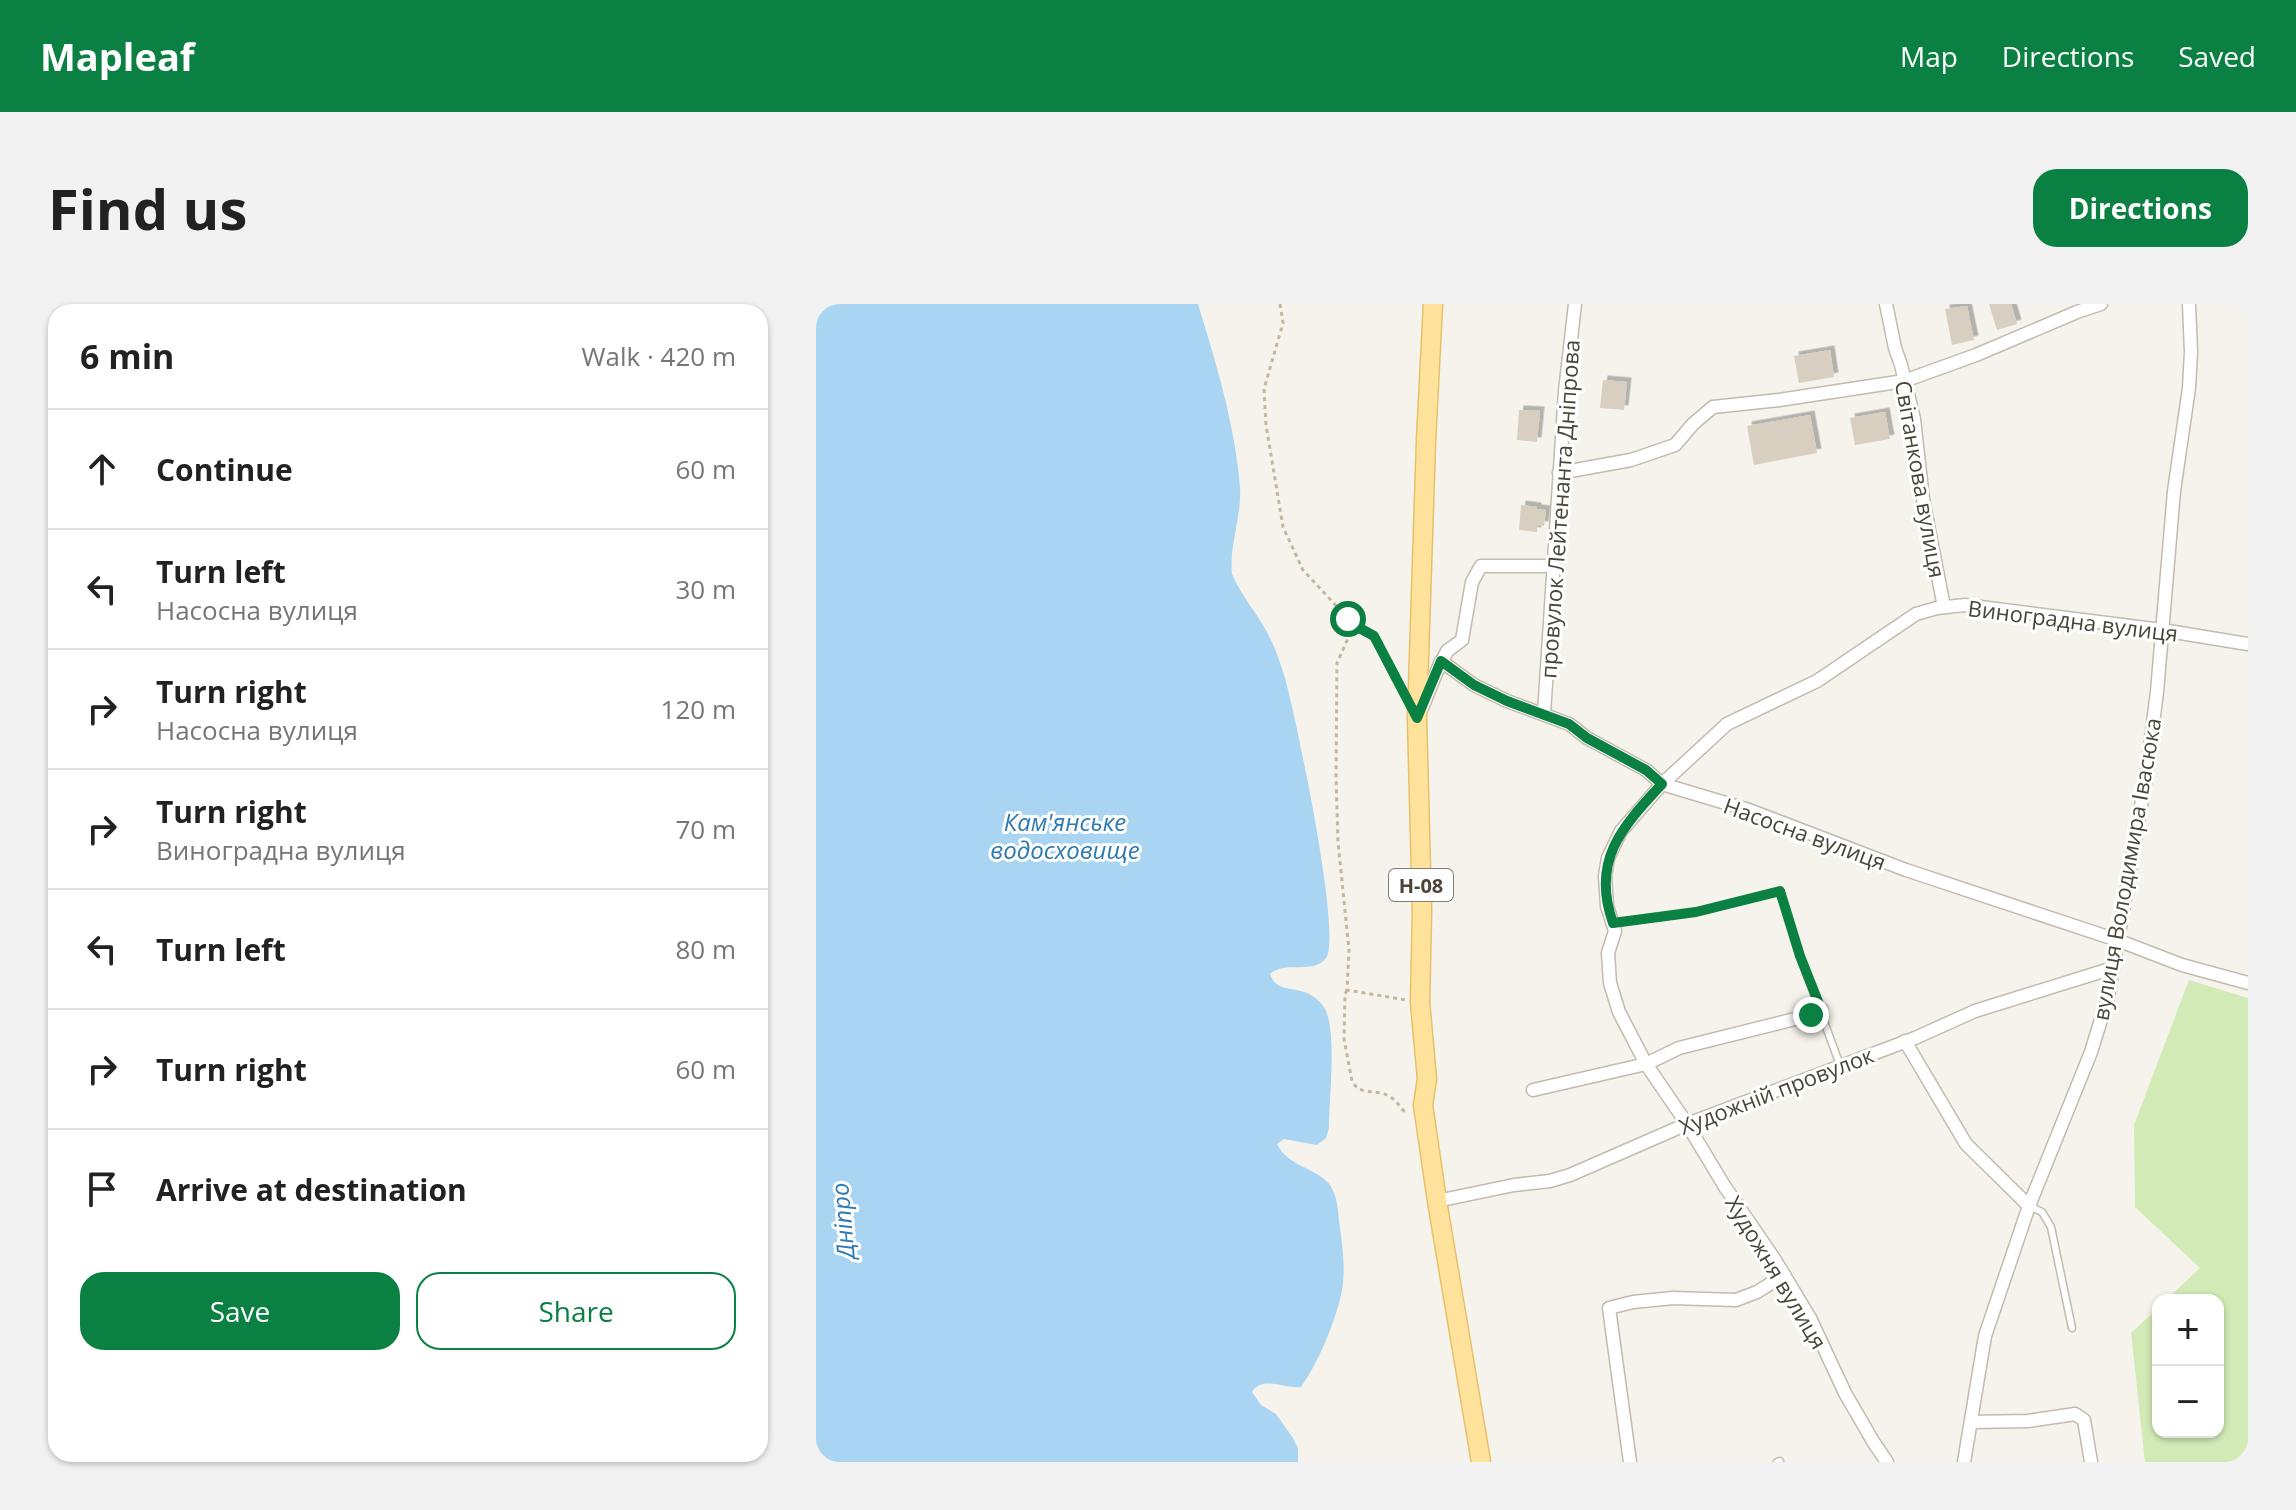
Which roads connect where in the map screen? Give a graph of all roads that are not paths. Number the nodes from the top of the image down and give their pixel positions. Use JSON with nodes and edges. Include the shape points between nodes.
{"nodes":[{"id":1,"x":1433,"y":304,"type":"edge"},
{"id":2,"x":1575,"y":304,"type":"edge"},
{"id":3,"x":1886,"y":304,"type":"edge"},
{"id":4,"x":2189,"y":304,"type":"edge"},
{"id":5,"x":2096,"y":305,"type":"edge"},
{"id":6,"x":1904,"y":381,"type":"junction"},
{"id":7,"x":1559,"y":473,"type":"junction"},
{"id":8,"x":1553,"y":566,"type":"junction"},
{"id":9,"x":1944,"y":607,"type":"junction"},
{"id":10,"x":2162,"y":630,"type":"junction"},
{"id":11,"x":2248,"y":644,"type":"edge"},
{"id":12,"x":1544,"y":714,"type":"junction"},
{"id":13,"x":1417,"y":718,"type":"junction"},
{"id":14,"x":1662,"y":784,"type":"junction"},
{"id":15,"x":1613,"y":923,"type":"junction"},
{"id":16,"x":2117,"y":940,"type":"junction"},
{"id":17,"x":2113,"y":968,"type":"junction"},
{"id":18,"x":2248,"y":983,"type":"edge"},
{"id":19,"x":1821,"y":1009,"type":"junction"},
{"id":20,"x":1905,"y":1041,"type":"junction"},
{"id":21,"x":1646,"y":1064,"type":"junction"},
{"id":22,"x":1840,"y":1065,"type":"junction"},
{"id":23,"x":1533,"y":1090,"type":"dead end"},
{"id":24,"x":1687,"y":1124,"type":"junction"},
{"id":25,"x":1437,"y":1201,"type":"junction"},
{"id":26,"x":2029,"y":1206,"type":"junction"},
{"id":27,"x":1784,"y":1275,"type":"junction"},
{"id":28,"x":2072,"y":1328,"type":"dead end"},
{"id":29,"x":1972,"y":1422,"type":"junction"},
{"id":30,"x":1481,"y":1462,"type":"edge"},
{"id":31,"x":1630,"y":1462,"type":"edge"},
{"id":32,"x":1887,"y":1462,"type":"edge"},
{"id":33,"x":1964,"y":1462,"type":"edge"},
{"id":34,"x":2091,"y":1462,"type":"edge"}],
"edges":[{"from":1,"to":13,"type":"main road","number":"Н-08"},
{"from":2,"to":7,"type":"street","name":"провулок Лейтенанта Дніпрова"},
{"from":3,"to":6,"type":"street","name":"Світанкова вулиця"},
{"from":4,"to":10,"type":"street","name":"вулиця Володимира Івасюка","via":[[2190,376]]},
{"from":5,"to":6,"type":"street"},
{"from":6,"to":7,"type":"street","via":[[1713,407],[1675,445],[1631,460]]},
{"from":6,"to":9,"type":"street","name":"Світанкова вулиця"},
{"from":7,"to":8,"type":"street","name":"провулок Лейтенанта Дніпрова"},
{"from":8,"to":12,"type":"street","name":"провулок Лейтенанта Дніпрова"},
{"from":8,"to":13,"type":"street","via":[[1481,566],[1472,582],[1462,640],[1447,651]]},
{"from":9,"to":10,"type":"street","name":"Виноградна вулиця","via":[[2005,608]]},
{"from":9,"to":14,"type":"street","name":"Виноградна вулиця","via":[[1916,614],[1817,681],[1727,724]]},
{"from":10,"to":11,"type":"street","name":"Виноградна вулиця"},
{"from":10,"to":16,"type":"street","name":"вулиця Володимира Івасюка","via":[[2146,777]]},
{"from":12,"to":13,"type":"street","name":"Насосна вулиця","via":[[1474,685],[1441,661]]},
{"from":12,"to":14,"type":"street","name":"Насосна вулиця","via":[[1569,724]]},
{"from":13,"to":25,"type":"main road","number":"Н-08","via":[[1420,1002],[1427,1079],[1423,1105]]},
{"from":14,"to":15,"type":"street","name":"Виноградна вулиця","via":[[1621,831],[1608,858],[1607,906]]},
{"from":14,"to":16,"type":"street","name":"Насосна вулиця"},
{"from":15,"to":19,"type":"lane","via":[[1696,912],[1780,891]]},
{"from":15,"to":21,"type":"street","name":"Виноградна вулиця","via":[[1610,983]]},
{"from":16,"to":17,"type":"street","name":"вулиця Володимира Івасюка"},
{"from":16,"to":18,"type":"street","name":"Насосна вулиця"},
{"from":17,"to":20,"type":"street","name":"Художній провулок","via":[[2023,994]]},
{"from":17,"to":26,"type":"street","name":"вулиця Володимира Івасюка","via":[[2091,1052]]},
{"from":19,"to":21,"type":"street","via":[[1679,1048]]},
{"from":19,"to":22,"type":"lane"},
{"from":20,"to":22,"type":"street","name":"Художній провулок"},
{"from":20,"to":26,"type":"street","via":[[1966,1144]]},
{"from":21,"to":23,"type":"street"},
{"from":21,"to":24,"type":"street","name":"Виноградна вулиця"},
{"from":22,"to":24,"type":"street","name":"Художній провулок"},
{"from":24,"to":25,"type":"street","name":"Художній провулок","via":[[1570,1175]]},
{"from":24,"to":27,"type":"street","name":"Художня вулиця"},
{"from":25,"to":30,"type":"main road","number":"Н-08"},
{"from":26,"to":28,"type":"lane","via":[[2042,1212],[2051,1227]]},
{"from":26,"to":29,"type":"street","name":"вулиця Володимира Івасюка","via":[[1985,1336]]},
{"from":27,"to":31,"type":"street","via":[[1736,1300],[1673,1298],[1609,1308]]},
{"from":27,"to":32,"type":"street","name":"Художня вулиця"},
{"from":29,"to":33,"type":"street","name":"вулиця Володимира Івасюка"},
{"from":29,"to":34,"type":"street","via":[[2075,1414],[2084,1420]]}]}
